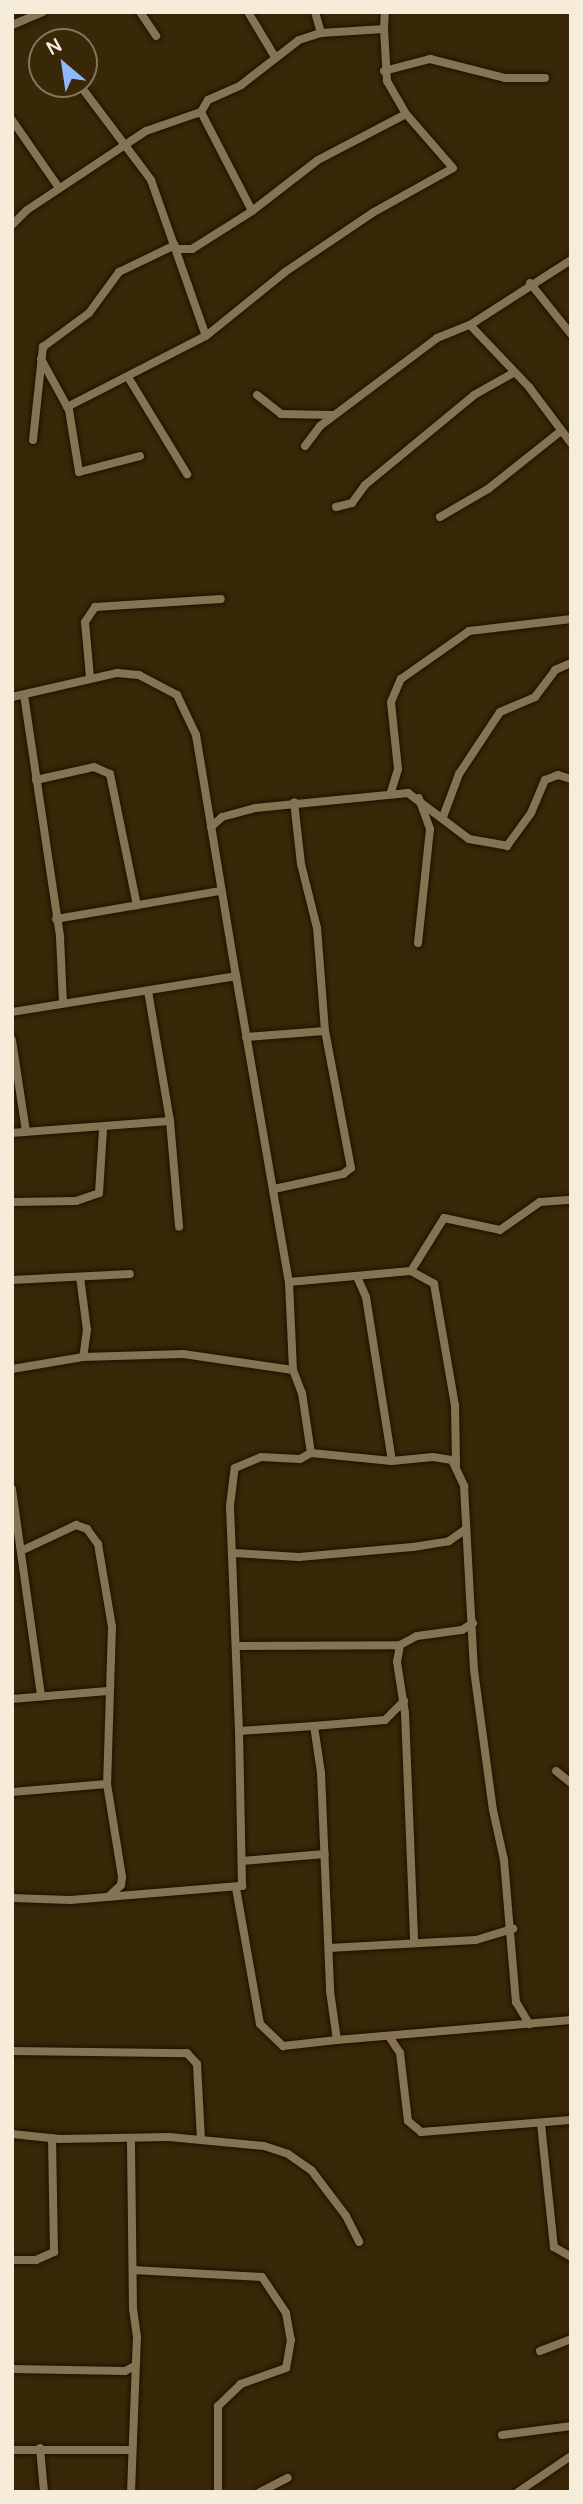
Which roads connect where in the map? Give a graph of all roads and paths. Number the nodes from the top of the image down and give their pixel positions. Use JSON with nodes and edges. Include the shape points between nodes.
{"nodes":[{"id":1,"x":43,"y":12,"type":"edge"},
{"id":2,"x":141,"y":12,"type":"edge"},
{"id":3,"x":248,"y":12,"type":"edge"},
{"id":4,"x":315,"y":12,"type":"edge"},
{"id":5,"x":385,"y":12,"type":"edge"},
{"id":6,"x":12,"y":25,"type":"edge"},
{"id":7,"x":384,"y":29,"type":"junction"},
{"id":8,"x":321,"y":33,"type":"junction"},
{"id":9,"x":156,"y":36,"type":"dead end"},
{"id":10,"x":275,"y":57,"type":"junction"},
{"id":11,"x":384,"y":71,"type":"junction"},
{"id":12,"x":545,"y":78,"type":"dead end"},
{"id":13,"x":90,"y":98,"type":"edge"},
{"id":14,"x":201,"y":112,"type":"junction"},
{"id":15,"x":406,"y":114,"type":"junction"},
{"id":16,"x":12,"y":120,"type":"edge"},
{"id":17,"x":125,"y":145,"type":"junction"},
{"id":18,"x":59,"y":188,"type":"junction"},
{"id":19,"x":252,"y":211,"type":"junction"},
{"id":20,"x":12,"y":225,"type":"edge"},
{"id":21,"x":176,"y":247,"type":"junction"},
{"id":22,"x":571,"y":260,"type":"edge"},
{"id":23,"x":530,"y":283,"type":"junction"},
{"id":24,"x":470,"y":325,"type":"junction"},
{"id":25,"x":571,"y":334,"type":"edge"},
{"id":26,"x":206,"y":336,"type":"junction"},
{"id":27,"x":41,"y":359,"type":"junction"},
{"id":28,"x":513,"y":373,"type":"junction"},
{"id":29,"x":128,"y":377,"type":"junction"},
{"id":30,"x":257,"y":395,"type":"dead end"},
{"id":31,"x":67,"y":407,"type":"junction"},
{"id":32,"x":340,"y":414,"type":"junction"},
{"id":33,"x":561,"y":431,"type":"junction"},
{"id":34,"x":33,"y":440,"type":"dead end"},
{"id":35,"x":571,"y":443,"type":"edge"},
{"id":36,"x":304,"y":446,"type":"dead end"},
{"id":37,"x":140,"y":456,"type":"dead end"},
{"id":38,"x":187,"y":474,"type":"dead end"},
{"id":39,"x":336,"y":507,"type":"dead end"},
{"id":40,"x":440,"y":517,"type":"dead end"},
{"id":41,"x":221,"y":599,"type":"dead end"},
{"id":42,"x":571,"y":619,"type":"edge"},
{"id":43,"x":571,"y":663,"type":"edge"},
{"id":44,"x":90,"y":677,"type":"junction"},
{"id":45,"x":24,"y":695,"type":"junction"},
{"id":46,"x":12,"y":697,"type":"edge"},
{"id":47,"x":571,"y":779,"type":"edge"},
{"id":48,"x":36,"y":780,"type":"junction"},
{"id":49,"x":391,"y":792,"type":"junction"},
{"id":50,"x":419,"y":797,"type":"junction"},
{"id":51,"x":294,"y":802,"type":"junction"},
{"id":52,"x":209,"y":809,"type":"junction"},
{"id":53,"x":222,"y":817,"type":"junction"},
{"id":54,"x":443,"y":817,"type":"junction"},
{"id":55,"x":211,"y":827,"type":"junction"},
{"id":56,"x":220,"y":891,"type":"junction"},
{"id":57,"x":137,"y":905,"type":"junction"},
{"id":58,"x":56,"y":919,"type":"junction"},
{"id":59,"x":418,"y":943,"type":"dead end"},
{"id":60,"x":236,"y":976,"type":"junction"},
{"id":61,"x":148,"y":991,"type":"junction"},
{"id":62,"x":64,"y":1002,"type":"junction"},
{"id":63,"x":12,"y":1012,"type":"edge"},
{"id":64,"x":326,"y":1031,"type":"junction"},
{"id":65,"x":246,"y":1037,"type":"junction"},
{"id":66,"x":12,"y":1040,"type":"edge"},
{"id":67,"x":170,"y":1121,"type":"junction"},
{"id":68,"x":103,"y":1129,"type":"junction"},
{"id":69,"x":26,"y":1132,"type":"junction"},
{"id":70,"x":12,"y":1133,"type":"edge"},
{"id":71,"x":274,"y":1189,"type":"junction"},
{"id":72,"x":571,"y":1200,"type":"edge"},
{"id":73,"x":12,"y":1202,"type":"edge"},
{"id":74,"x":179,"y":1227,"type":"dead end"},
{"id":75,"x":411,"y":1270,"type":"junction"},
{"id":76,"x":130,"y":1274,"type":"dead end"},
{"id":77,"x":80,"y":1277,"type":"junction"},
{"id":78,"x":358,"y":1279,"type":"junction"},
{"id":79,"x":12,"y":1280,"type":"edge"},
{"id":80,"x":289,"y":1282,"type":"junction"},
{"id":81,"x":83,"y":1357,"type":"junction"},
{"id":82,"x":12,"y":1369,"type":"edge"},
{"id":83,"x":293,"y":1370,"type":"junction"},
{"id":84,"x":311,"y":1453,"type":"junction"},
{"id":85,"x":392,"y":1461,"type":"junction"},
{"id":86,"x":456,"y":1465,"type":"junction"},
{"id":87,"x":12,"y":1489,"type":"edge"},
{"id":88,"x":465,"y":1530,"type":"junction"},
{"id":89,"x":23,"y":1550,"type":"junction"},
{"id":90,"x":234,"y":1553,"type":"junction"},
{"id":91,"x":473,"y":1623,"type":"junction"},
{"id":92,"x":462,"y":1630,"type":"junction"},
{"id":93,"x":474,"y":1637,"type":"junction"},
{"id":94,"x":400,"y":1645,"type":"junction"},
{"id":95,"x":236,"y":1646,"type":"junction"},
{"id":96,"x":108,"y":1690,"type":"junction"},
{"id":97,"x":41,"y":1696,"type":"junction"},
{"id":98,"x":12,"y":1699,"type":"edge"},
{"id":99,"x":402,"y":1712,"type":"junction"},
{"id":100,"x":314,"y":1726,"type":"junction"},
{"id":101,"x":239,"y":1731,"type":"junction"},
{"id":102,"x":556,"y":1771,"type":"dead end"},
{"id":103,"x":571,"y":1783,"type":"edge"},
{"id":104,"x":107,"y":1784,"type":"junction"},
{"id":105,"x":12,"y":1792,"type":"edge"},
{"id":106,"x":325,"y":1854,"type":"junction"},
{"id":107,"x":242,"y":1861,"type":"junction"},
{"id":108,"x":236,"y":1888,"type":"junction"},
{"id":109,"x":12,"y":1898,"type":"edge"},
{"id":110,"x":107,"y":1898,"type":"junction"},
{"id":111,"x":513,"y":1929,"type":"junction"},
{"id":112,"x":414,"y":1941,"type":"junction"},
{"id":113,"x":329,"y":1948,"type":"junction"},
{"id":114,"x":571,"y":2020,"type":"edge"},
{"id":115,"x":529,"y":2024,"type":"junction"},
{"id":116,"x":390,"y":2038,"type":"junction"},
{"id":117,"x":337,"y":2040,"type":"junction"},
{"id":118,"x":12,"y":2051,"type":"edge"},
{"id":119,"x":571,"y":2120,"type":"edge"},
{"id":120,"x":541,"y":2124,"type":"junction"},
{"id":121,"x":12,"y":2134,"type":"edge"},
{"id":122,"x":52,"y":2138,"type":"junction"},
{"id":123,"x":131,"y":2139,"type":"junction"},
{"id":124,"x":201,"y":2140,"type":"junction"},
{"id":125,"x":359,"y":2242,"type":"dead end"},
{"id":126,"x":571,"y":2257,"type":"edge"},
{"id":127,"x":12,"y":2260,"type":"edge"},
{"id":128,"x":133,"y":2270,"type":"junction"},
{"id":129,"x":571,"y":2339,"type":"edge"},
{"id":130,"x":540,"y":2351,"type":"dead end"},
{"id":131,"x":135,"y":2366,"type":"junction"},
{"id":132,"x":12,"y":2369,"type":"edge"},
{"id":133,"x":570,"y":2428,"type":"edge"},
{"id":134,"x":502,"y":2435,"type":"dead end"},
{"id":135,"x":40,"y":2448,"type":"junction"},
{"id":136,"x":12,"y":2450,"type":"edge"},
{"id":137,"x":130,"y":2450,"type":"junction"},
{"id":138,"x":571,"y":2456,"type":"edge"},
{"id":139,"x":288,"y":2478,"type":"dead end"},
{"id":140,"x":44,"y":2492,"type":"edge"},
{"id":141,"x":131,"y":2492,"type":"edge"},
{"id":142,"x":218,"y":2492,"type":"edge"},
{"id":143,"x":260,"y":2492,"type":"edge"},
{"id":144,"x":518,"y":2492,"type":"edge"}],
"edges":[{"from":1,"to":6,"type":"street"},
{"from":2,"to":9,"type":"street"},
{"from":3,"to":10,"type":"street"},
{"from":4,"to":8,"type":"street"},
{"from":5,"to":7,"type":"street"},
{"from":7,"to":8,"type":"street"},
{"from":7,"to":11,"type":"street"},
{"from":8,"to":10,"type":"street","via":[[306,36]]},
{"from":10,"to":14,"type":"street","via":[[241,85],[208,100]]},
{"from":11,"to":12,"type":"street","via":[[430,60],[505,78]]},
{"from":11,"to":15,"type":"street"},
{"from":13,"to":17,"type":"street"},
{"from":14,"to":17,"type":"street","via":[[146,131]]},
{"from":14,"to":19,"type":"street"},
{"from":15,"to":19,"type":"street","via":[[318,160]]},
{"from":15,"to":26,"type":"street","via":[[453,167],[363,219],[285,272]]},
{"from":16,"to":18,"type":"street"},
{"from":17,"to":18,"type":"street"},
{"from":17,"to":21,"type":"street","via":[[151,180]]},
{"from":18,"to":20,"type":"street"},
{"from":19,"to":21,"type":"street","via":[[192,249]]},
{"from":21,"to":26,"type":"street"},
{"from":21,"to":27,"type":"street","via":[[119,272],[89,313],[43,347]]},
{"from":22,"to":23,"type":"street"},
{"from":23,"to":24,"type":"street"},
{"from":23,"to":25,"type":"street"},
{"from":24,"to":28,"type":"street"},
{"from":24,"to":32,"type":"street","via":[[437,338]]},
{"from":26,"to":29,"type":"street"},
{"from":27,"to":31,"type":"street"},
{"from":27,"to":34,"type":"street"},
{"from":28,"to":33,"type":"street"},
{"from":28,"to":39,"type":"street","via":[[474,395],[365,485],[352,503]]},
{"from":29,"to":31,"type":"street"},
{"from":29,"to":38,"type":"street"},
{"from":30,"to":32,"type":"street","via":[[281,414],[321,418]]},
{"from":31,"to":37,"type":"street","via":[[79,472]]},
{"from":32,"to":36,"type":"street","via":[[320,426]]},
{"from":33,"to":35,"type":"street"},
{"from":33,"to":40,"type":"street","via":[[481,494]]},
{"from":41,"to":44,"type":"street","via":[[95,607],[85,622]]},
{"from":42,"to":49,"type":"street","via":[[469,631],[401,680],[391,702],[398,769]]},
{"from":43,"to":54,"type":"street","via":[[555,670],[535,697],[500,712],[459,774]]},
{"from":44,"to":45,"type":"street"},
{"from":44,"to":52,"type":"street","via":[[139,675],[177,695],[196,734]]},
{"from":45,"to":46,"type":"street"},
{"from":45,"to":48,"type":"street"},
{"from":47,"to":54,"type":"street","via":[[558,775],[545,780],[531,813],[507,846],[469,839]]},
{"from":48,"to":57,"type":"street","via":[[94,767],[110,774]]},
{"from":48,"to":58,"type":"street"},
{"from":49,"to":50,"type":"street"},
{"from":49,"to":51,"type":"street"},
{"from":50,"to":54,"type":"street"},
{"from":50,"to":59,"type":"street","via":[[430,829]]},
{"from":51,"to":53,"type":"street"},
{"from":51,"to":64,"type":"street","via":[[301,864],[317,928]]},
{"from":52,"to":53,"type":"street"},
{"from":52,"to":55,"type":"street"},
{"from":53,"to":55,"type":"street"},
{"from":55,"to":56,"type":"street"},
{"from":56,"to":57,"type":"street"},
{"from":56,"to":60,"type":"street"},
{"from":57,"to":58,"type":"street"},
{"from":58,"to":62,"type":"street"},
{"from":60,"to":61,"type":"street"},
{"from":60,"to":65,"type":"street"},
{"from":61,"to":62,"type":"street"},
{"from":61,"to":67,"type":"street"},
{"from":62,"to":63,"type":"street"},
{"from":64,"to":65,"type":"street"},
{"from":64,"to":71,"type":"street","via":[[351,1168],[343,1174]]},
{"from":65,"to":71,"type":"street"},
{"from":66,"to":69,"type":"street"},
{"from":67,"to":68,"type":"street"},
{"from":67,"to":74,"type":"street"},
{"from":68,"to":69,"type":"street"},
{"from":68,"to":73,"type":"street","via":[[100,1193],[76,1201]]},
{"from":69,"to":70,"type":"street"},
{"from":71,"to":80,"type":"street"},
{"from":72,"to":75,"type":"street","via":[[534,1205],[517,1222],[500,1230],[444,1218]]},
{"from":75,"to":78,"type":"street"},
{"from":75,"to":86,"type":"street","via":[[424,1274],[437,1293],[455,1405]]},
{"from":76,"to":77,"type":"street"},
{"from":77,"to":79,"type":"street"},
{"from":77,"to":81,"type":"street","via":[[87,1331]]},
{"from":78,"to":80,"type":"street"},
{"from":78,"to":85,"type":"street","via":[[366,1297]]},
{"from":80,"to":83,"type":"street"},
{"from":81,"to":82,"type":"street"},
{"from":81,"to":83,"type":"street","via":[[183,1354]]},
{"from":83,"to":84,"type":"street","via":[[302,1393]]},
{"from":84,"to":85,"type":"street"},
{"from":84,"to":90,"type":"street","via":[[300,1460],[261,1457],[236,1468],[230,1481]]},
{"from":85,"to":86,"type":"street","via":[[433,1457]]},
{"from":86,"to":88,"type":"street","via":[[464,1486]]},
{"from":87,"to":89,"type":"street"},
{"from":88,"to":90,"type":"street","via":[[449,1541],[413,1547],[299,1557]]},
{"from":88,"to":91,"type":"street"},
{"from":89,"to":96,"type":"street","via":[[66,1526],[76,1525],[94,1536],[112,1627]]},
{"from":89,"to":97,"type":"street"},
{"from":90,"to":95,"type":"street"},
{"from":91,"to":92,"type":"street"},
{"from":91,"to":93,"type":"street"},
{"from":92,"to":93,"type":"street"},
{"from":92,"to":94,"type":"street","via":[[433,1632]]},
{"from":93,"to":111,"type":"street","via":[[474,1670]]},
{"from":94,"to":95,"type":"street"},
{"from":94,"to":99,"type":"street","via":[[397,1662]]},
{"from":95,"to":101,"type":"street"},
{"from":96,"to":97,"type":"street"},
{"from":96,"to":104,"type":"street"},
{"from":97,"to":98,"type":"street"},
{"from":99,"to":100,"type":"street","via":[[385,1720]]},
{"from":99,"to":112,"type":"street"},
{"from":100,"to":101,"type":"street"},
{"from":100,"to":106,"type":"street"},
{"from":101,"to":107,"type":"street"},
{"from":102,"to":103,"type":"street"},
{"from":104,"to":105,"type":"street"},
{"from":104,"to":110,"type":"street","via":[[122,1877],[119,1889]]},
{"from":106,"to":107,"type":"street"},
{"from":106,"to":113,"type":"street"},
{"from":107,"to":108,"type":"street","via":[[242,1886]]},
{"from":108,"to":110,"type":"street"},
{"from":108,"to":117,"type":"street","via":[[260,2024],[283,2046]]},
{"from":109,"to":110,"type":"street"},
{"from":111,"to":112,"type":"street","via":[[476,1940]]},
{"from":111,"to":115,"type":"street","via":[[516,2002]]},
{"from":112,"to":113,"type":"street","via":[[366,1949]]},
{"from":113,"to":117,"type":"street"},
{"from":114,"to":115,"type":"street"},
{"from":115,"to":116,"type":"street"},
{"from":116,"to":117,"type":"street"},
{"from":116,"to":120,"type":"street","via":[[400,2053],[412,2127],[446,2132]]},
{"from":118,"to":124,"type":"street","via":[[187,2053],[197,2064]]},
{"from":119,"to":120,"type":"street"},
{"from":120,"to":126,"type":"street","via":[[555,2246]]},
{"from":121,"to":122,"type":"street"},
{"from":122,"to":123,"type":"street"},
{"from":122,"to":127,"type":"street","via":[[54,2252],[36,2260]]},
{"from":123,"to":124,"type":"street"},
{"from":123,"to":128,"type":"street"},
{"from":124,"to":125,"type":"street","via":[[264,2146],[303,2163],[346,2216]]},
{"from":128,"to":131,"type":"street"},
{"from":128,"to":142,"type":"street","via":[[262,2277],[286,2313],[291,2340],[286,2368],[241,2384],[218,2406]]},
{"from":129,"to":130,"type":"street"},
{"from":131,"to":132,"type":"street","via":[[125,2371]]},
{"from":131,"to":137,"type":"street"},
{"from":133,"to":134,"type":"street"},
{"from":135,"to":136,"type":"street"},
{"from":135,"to":137,"type":"street"},
{"from":135,"to":140,"type":"street"},
{"from":137,"to":141,"type":"street"},
{"from":138,"to":144,"type":"street"},
{"from":139,"to":143,"type":"street"}]}
